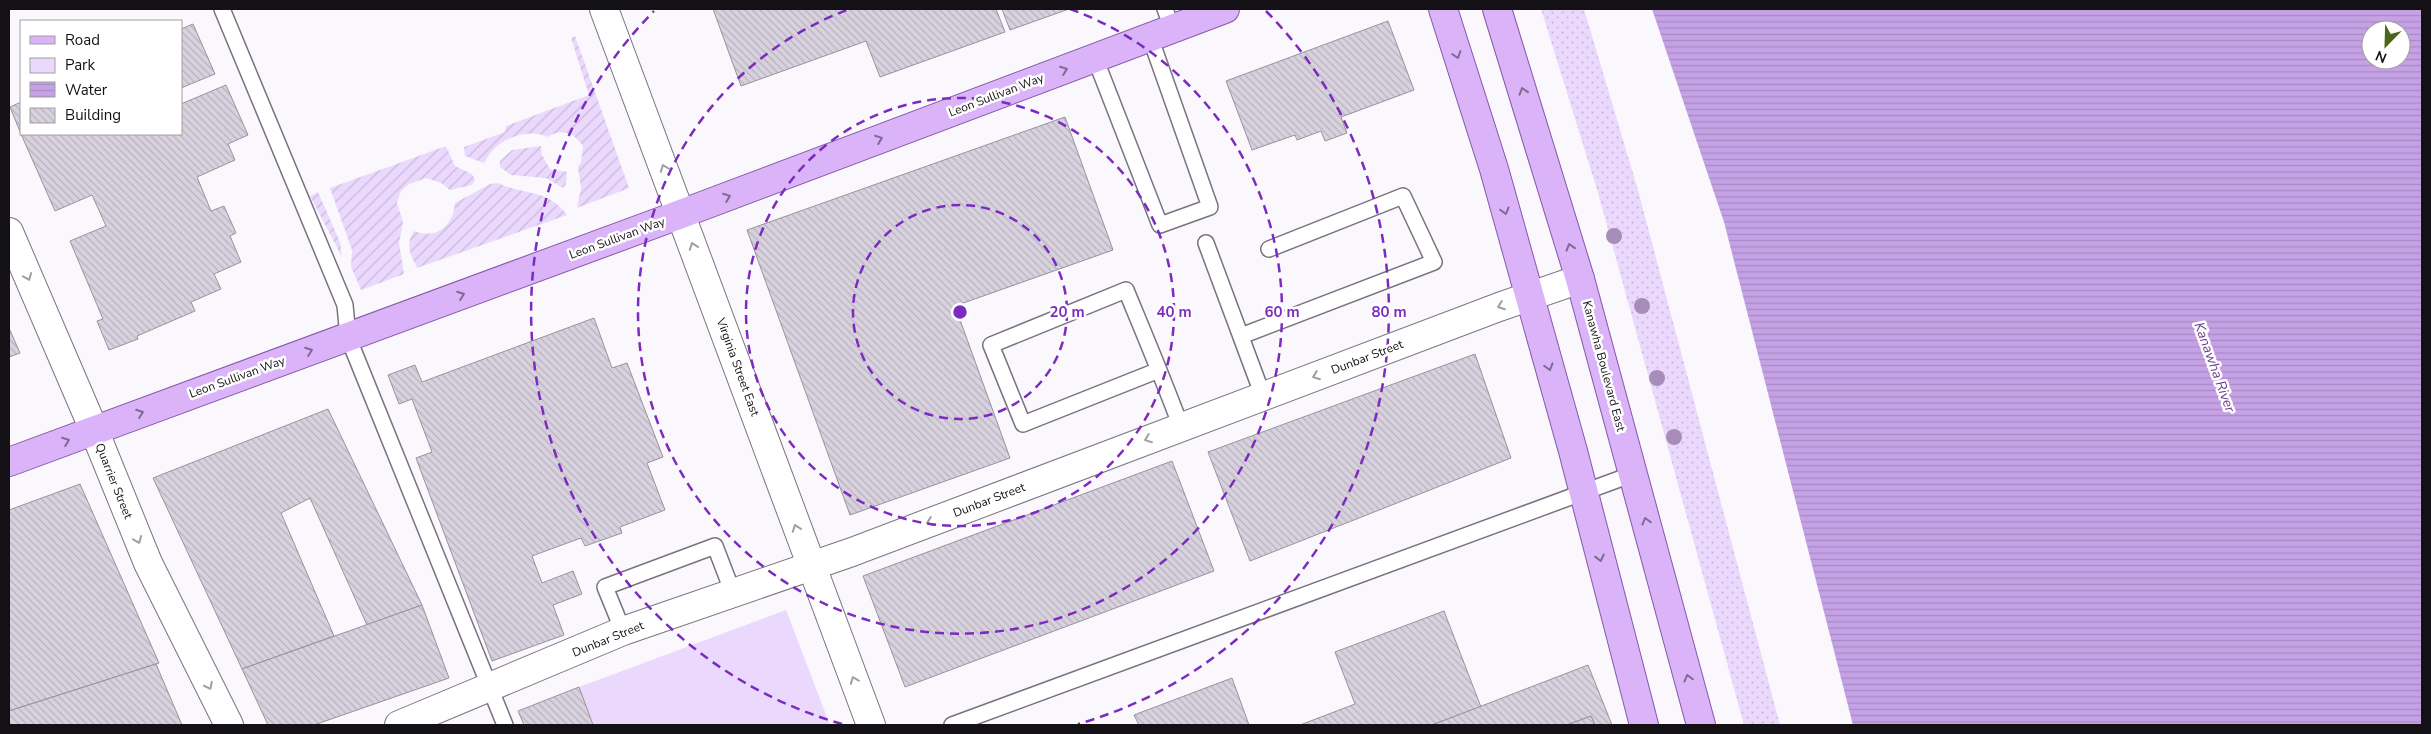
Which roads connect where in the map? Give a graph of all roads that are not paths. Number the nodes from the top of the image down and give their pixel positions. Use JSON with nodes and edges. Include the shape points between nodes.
{"nodes":[{"id":1,"x":222,"y":9,"type":"edge"},
{"id":2,"x":604,"y":9,"type":"edge"},
{"id":3,"x":1225,"y":9,"type":"edge"},
{"id":4,"x":1443,"y":9,"type":"edge"},
{"id":5,"x":1497,"y":9,"type":"edge"},
{"id":6,"x":1162,"y":25,"type":"edge"},
{"id":7,"x":1095,"y":58,"type":"junction"},
{"id":8,"x":682,"y":214,"type":"junction"},
{"id":9,"x":9,"y":232,"type":"edge"},
{"id":10,"x":1206,"y":243,"type":"dead end"},
{"id":11,"x":1269,"y":249,"type":"dead end"},
{"id":12,"x":1580,"y":279,"type":"junction"},
{"id":13,"x":1528,"y":296,"type":"junction"},
{"id":14,"x":1241,"y":336,"type":"junction"},
{"id":15,"x":348,"y":337,"type":"junction"},
{"id":16,"x":1158,"y":370,"type":"junction"},
{"id":17,"x":1263,"y":396,"type":"junction"},
{"id":18,"x":1181,"y":427,"type":"junction"},
{"id":19,"x":94,"y":430,"type":"junction"},
{"id":20,"x":9,"y":462,"type":"edge"},
{"id":21,"x":1633,"y":474,"type":"junction"},
{"id":22,"x":1583,"y":493,"type":"junction"},
{"id":23,"x":810,"y":566,"type":"junction"},
{"id":24,"x":733,"y":593,"type":"junction"},
{"id":25,"x":623,"y":631,"type":"junction"},
{"id":26,"x":490,"y":689,"type":"junction"},
{"id":27,"x":229,"y":725,"type":"edge"},
{"id":28,"x":399,"y":725,"type":"edge"},
{"id":29,"x":505,"y":725,"type":"edge"},
{"id":30,"x":871,"y":725,"type":"edge"},
{"id":31,"x":952,"y":725,"type":"edge"},
{"id":32,"x":1644,"y":725,"type":"edge"},
{"id":33,"x":1701,"y":725,"type":"edge"}],
"edges":[{"from":1,"to":15,"type":"lane","via":[[345,305]]},
{"from":8,"to":2,"type":"main road","name":"Virginia Street East","one_way":true},
{"from":3,"to":6,"type":"main road","name":"Leon Sullivan Way"},
{"from":4,"to":13,"type":"main road","one_way":true,"via":[[1494,169]]},
{"from":12,"to":5,"type":"main road","name":"Kanawha Boulevard East","one_way":true},
{"from":6,"to":7,"type":"main road","name":"Leon Sullivan Way"},
{"from":6,"to":7,"type":"lane","via":[[1210,207],[1160,225]]},
{"from":8,"to":7,"type":"main road","name":"Leon Sullivan Way","one_way":true},
{"from":15,"to":8,"type":"main road","name":"Leon Sullivan Way","one_way":true},
{"from":23,"to":8,"type":"main road","name":"Virginia Street East","one_way":true},
{"from":9,"to":19,"type":"main road","name":"Quarrier Street","one_way":true},
{"from":10,"to":14,"type":"lane"},
{"from":11,"to":14,"type":"lane","via":[[1403,196],[1434,262]]},
{"from":12,"to":13,"type":"main road","name":"Dunbar Street"},
{"from":12,"to":21,"type":"main road","name":"Kanawha Boulevard East"},
{"from":13,"to":17,"type":"main road","name":"Dunbar Street","one_way":true},
{"from":13,"to":22,"type":"main road","one_way":true},
{"from":14,"to":17,"type":"lane"},
{"from":19,"to":15,"type":"main road","name":"Leon Sullivan Way","one_way":true},
{"from":15,"to":26,"type":"lane"},
{"from":16,"to":16,"type":"lane","via":[[1126,290],[991,345],[1023,424]]},
{"from":16,"to":18,"type":"lane"},
{"from":17,"to":18,"type":"main road","name":"Dunbar Street"},
{"from":18,"to":23,"type":"main road","name":"Dunbar Street","one_way":true},
{"from":20,"to":19,"type":"main road","name":"Leon Sullivan Way","one_way":true},
{"from":19,"to":27,"type":"main road","name":"Quarrier Street","one_way":true,"via":[[148,563]]},
{"from":21,"to":22,"type":"lane"},
{"from":33,"to":21,"type":"main road","name":"Kanawha Boulevard East","one_way":true},
{"from":22,"to":31,"type":"lane"},
{"from":22,"to":32,"type":"main road","one_way":true},
{"from":23,"to":24,"type":"main road","name":"Dunbar Street"},
{"from":30,"to":23,"type":"main road","name":"Virginia Street East","one_way":true},
{"from":24,"to":25,"type":"main road","name":"Dunbar Street"},
{"from":24,"to":25,"type":"lane","via":[[715,546],[605,587]]},
{"from":25,"to":26,"type":"main road","name":"Dunbar Street"},
{"from":26,"to":28,"type":"main road","name":"Dunbar Street"},
{"from":26,"to":29,"type":"lane"}]}
